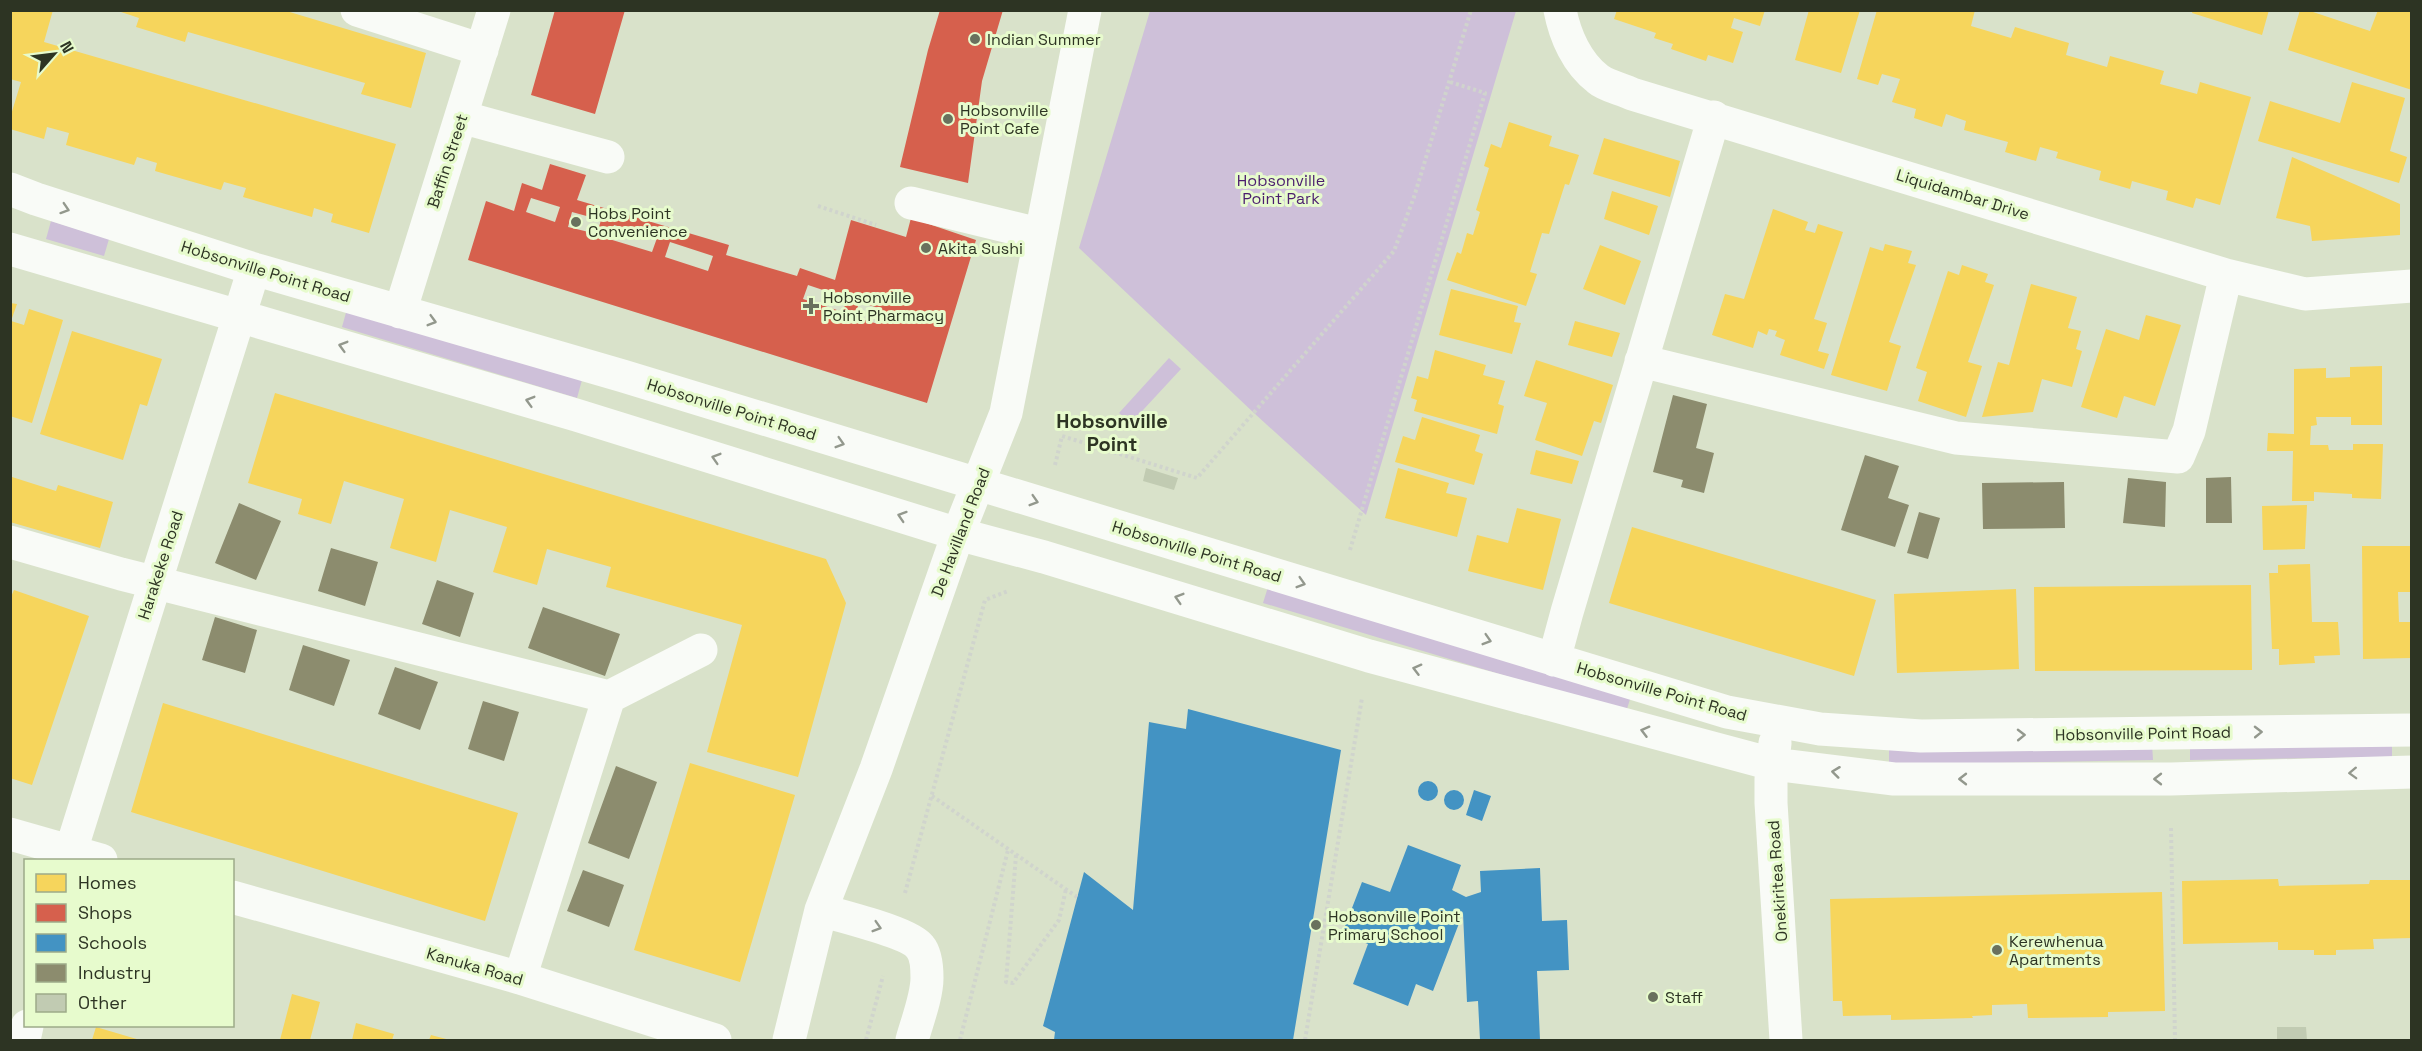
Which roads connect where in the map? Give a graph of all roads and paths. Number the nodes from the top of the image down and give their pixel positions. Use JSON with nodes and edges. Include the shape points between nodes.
{"nodes":[{"id":1,"x":357,"y":10,"type":"edge"},
{"id":2,"x":494,"y":10,"type":"edge"},
{"id":3,"x":1085,"y":10,"type":"edge"},
{"id":4,"x":1471,"y":10,"type":"edge"},
{"id":5,"x":1560,"y":10,"type":"edge"},
{"id":6,"x":483,"y":50,"type":"junction"},
{"id":7,"x":1450,"y":82,"type":"junction"},
{"id":8,"x":461,"y":117,"type":"junction"},
{"id":9,"x":1714,"y":117,"type":"junction"},
{"id":10,"x":608,"y":157,"type":"dead end"},
{"id":11,"x":10,"y":189,"type":"edge"},
{"id":12,"x":911,"y":202,"type":"dead end"},
{"id":13,"x":1039,"y":234,"type":"junction"},
{"id":14,"x":10,"y":249,"type":"edge"},
{"id":15,"x":254,"y":269,"type":"junction"},
{"id":16,"x":2226,"y":275,"type":"junction"},
{"id":17,"x":2412,"y":286,"type":"edge"},
{"id":18,"x":400,"y":312,"type":"junction"},
{"id":19,"x":239,"y":316,"type":"junction"},
{"id":20,"x":1641,"y":361,"type":"junction"},
{"id":21,"x":1054,"y":469,"type":"dead end"},
{"id":22,"x":978,"y":484,"type":"junction"},
{"id":23,"x":958,"y":534,"type":"junction"},
{"id":24,"x":10,"y":542,"type":"edge"},
{"id":25,"x":1350,"y":550,"type":"dead end"},
{"id":26,"x":155,"y":581,"type":"junction"},
{"id":27,"x":1016,"y":588,"type":"dead end"},
{"id":28,"x":701,"y":650,"type":"dead end"},
{"id":29,"x":1554,"y":660,"type":"junction"},
{"id":30,"x":1364,"y":687,"type":"dead end"},
{"id":31,"x":609,"y":697,"type":"junction"},
{"id":32,"x":1778,"y":722,"type":"junction"},
{"id":33,"x":2412,"y":730,"type":"edge"},
{"id":34,"x":1772,"y":764,"type":"junction"},
{"id":35,"x":2412,"y":772,"type":"edge"},
{"id":36,"x":932,"y":796,"type":"junction"},
{"id":37,"x":2171,"y":828,"type":"dead end"},
{"id":38,"x":10,"y":834,"type":"edge"},
{"id":39,"x":1008,"y":850,"type":"junction"},
{"id":40,"x":1016,"y":855,"type":"junction"},
{"id":41,"x":80,"y":858,"type":"edge"},
{"id":42,"x":1066,"y":889,"type":"junction"},
{"id":43,"x":1077,"y":897,"type":"dead end"},
{"id":44,"x":234,"y":898,"type":"edge"},
{"id":45,"x":821,"y":910,"type":"junction"},
{"id":46,"x":894,"y":932,"type":"junction"},
{"id":47,"x":520,"y":978,"type":"junction"},
{"id":48,"x":715,"y":1041,"type":"edge"},
{"id":49,"x":789,"y":1041,"type":"edge"},
{"id":50,"x":866,"y":1041,"type":"edge"},
{"id":51,"x":912,"y":1041,"type":"edge"},
{"id":52,"x":960,"y":1041,"type":"edge"},
{"id":53,"x":1305,"y":1041,"type":"edge"},
{"id":54,"x":1786,"y":1041,"type":"edge"},
{"id":55,"x":2175,"y":1041,"type":"edge"}],
"edges":[{"from":1,"to":6,"type":"street"},
{"from":2,"to":6,"type":"street","name":"Baffin Street"},
{"from":3,"to":13,"type":"street","name":"De Havilland Road"},
{"from":4,"to":7,"type":"path"},
{"from":5,"to":9,"type":"street","name":"Liquidambar Drive","via":[[1563,28],[1580,61],[1599,81]]},
{"from":6,"to":8,"type":"street","name":"Baffin Street"},
{"from":7,"to":21,"type":"path","via":[[1394,251],[1197,478],[1062,435]]},
{"from":7,"to":25,"type":"path","via":[[1485,93]]},
{"from":8,"to":10,"type":"street"},
{"from":8,"to":18,"type":"street","name":"Baffin Street"},
{"from":9,"to":16,"type":"street","name":"Liquidambar Drive"},
{"from":9,"to":20,"type":"street"},
{"from":11,"to":15,"type":"street","name":"Hobsonville Point Road","one_way":true},
{"from":12,"to":13,"type":"street"},
{"from":13,"to":22,"type":"street","name":"De Havilland Road","via":[[1006,413]]},
{"from":14,"to":19,"type":"street"},
{"from":15,"to":18,"type":"street","name":"Hobsonville Point Road"},
{"from":15,"to":19,"type":"street","name":"Harakeke Road"},
{"from":16,"to":17,"type":"street","name":"Liquidambar Drive","via":[[2305,294]]},
{"from":16,"to":20,"type":"street","via":[[2189,432],[2178,457],[1956,438]]},
{"from":18,"to":22,"type":"street","name":"Hobsonville Point Road","one_way":true},
{"from":23,"to":19,"type":"street","one_way":true,"via":[[576,415]]},
{"from":19,"to":26,"type":"street","name":"Harakeke Road"},
{"from":20,"to":29,"type":"street"},
{"from":22,"to":23,"type":"street","name":"De Havilland Road"},
{"from":22,"to":29,"type":"street","name":"Hobsonville Point Road","one_way":true},
{"from":34,"to":23,"type":"street","one_way":true,"via":[[1369,656]]},
{"from":23,"to":45,"type":"street","name":"De Havilland Road","via":[[876,769]]},
{"from":24,"to":26,"type":"street"},
{"from":26,"to":31,"type":"street"},
{"from":26,"to":41,"type":"street","name":"Harakeke Road"},
{"from":27,"to":36,"type":"path","via":[[985,600]]},
{"from":28,"to":31,"type":"street"},
{"from":29,"to":32,"type":"street","name":"Hobsonville Point Road","via":[[1698,704]]},
{"from":30,"to":53,"type":"path"},
{"from":31,"to":47,"type":"street"},
{"from":32,"to":33,"type":"street","name":"Hobsonville Point Road","one_way":true,"via":[[1921,736]]},
{"from":32,"to":34,"type":"street","name":"Onekiritea Road"},
{"from":35,"to":34,"type":"street","one_way":true,"via":[[2171,779],[1894,779]]},
{"from":34,"to":54,"type":"street","name":"Onekiritea Road"},
{"from":36,"to":39,"type":"path"},
{"from":36,"to":46,"type":"path"},
{"from":37,"to":55,"type":"path"},
{"from":38,"to":41,"type":"street"},
{"from":39,"to":40,"type":"path"},
{"from":39,"to":52,"type":"path"},
{"from":40,"to":42,"type":"path"},
{"from":40,"to":42,"type":"path","via":[[1006,982],[1013,982],[1059,920]]},
{"from":42,"to":43,"type":"path"},
{"from":44,"to":47,"type":"street","name":"Kanuka Road"},
{"from":45,"to":46,"type":"street","one_way":true},
{"from":45,"to":49,"type":"street","name":"De Havilland Road"},
{"from":46,"to":50,"type":"path"},
{"from":46,"to":51,"type":"street","via":[[921,947],[926,964],[928,980]]},
{"from":47,"to":48,"type":"street","name":"Kanuka Road"}]}
